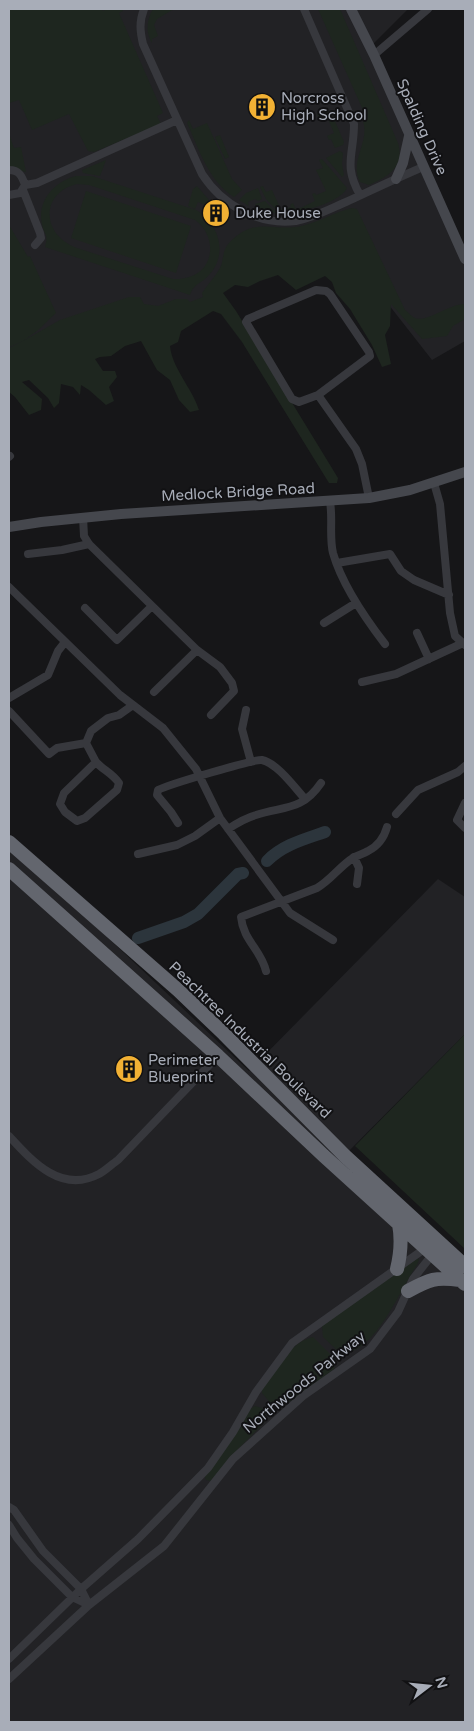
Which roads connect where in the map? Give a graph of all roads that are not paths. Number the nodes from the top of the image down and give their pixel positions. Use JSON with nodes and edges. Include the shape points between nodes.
{"nodes":[{"id":1,"x":144,"y":9,"type":"edge"},
{"id":2,"x":304,"y":9,"type":"edge"},
{"id":3,"x":350,"y":9,"type":"edge"},
{"id":4,"x":428,"y":9,"type":"edge"},
{"id":5,"x":374,"y":55,"type":"junction"},
{"id":6,"x":177,"y":120,"type":"junction"},
{"id":7,"x":409,"y":136,"type":"junction"},
{"id":8,"x":423,"y":166,"type":"junction"},
{"id":9,"x":9,"y":170,"type":"edge"},
{"id":10,"x":396,"y":179,"type":"junction"},
{"id":11,"x":24,"y":188,"type":"junction"},
{"id":12,"x":9,"y":195,"type":"edge"},
{"id":13,"x":360,"y":195,"type":"junction"},
{"id":14,"x":35,"y":245,"type":"dead end"},
{"id":15,"x":465,"y":259,"type":"edge"},
{"id":16,"x":318,"y":395,"type":"junction"},
{"id":17,"x":465,"y":472,"type":"edge"},
{"id":18,"x":434,"y":483,"type":"junction"},
{"id":19,"x":369,"y":498,"type":"junction"},
{"id":20,"x":330,"y":502,"type":"junction"},
{"id":21,"x":83,"y":517,"type":"junction"},
{"id":22,"x":9,"y":527,"type":"edge"},
{"id":23,"x":89,"y":544,"type":"junction"},
{"id":24,"x":28,"y":554,"type":"dead end"},
{"id":25,"x":337,"y":563,"type":"junction"},
{"id":26,"x":9,"y":586,"type":"edge"},
{"id":27,"x":449,"y":595,"type":"junction"},
{"id":28,"x":356,"y":603,"type":"junction"},
{"id":29,"x":152,"y":606,"type":"junction"},
{"id":30,"x":85,"y":608,"type":"dead end"},
{"id":31,"x":324,"y":623,"type":"dead end"},
{"id":32,"x":417,"y":633,"type":"dead end"},
{"id":33,"x":65,"y":642,"type":"junction"},
{"id":34,"x":385,"y":644,"type":"dead end"},
{"id":35,"x":464,"y":644,"type":"edge"},
{"id":36,"x":197,"y":650,"type":"junction"},
{"id":37,"x":429,"y":659,"type":"junction"},
{"id":38,"x":362,"y":682,"type":"dead end"},
{"id":39,"x":154,"y":692,"type":"dead end"},
{"id":40,"x":9,"y":698,"type":"edge"},
{"id":41,"x":133,"y":705,"type":"junction"},
{"id":42,"x":246,"y":710,"type":"dead end"},
{"id":43,"x":9,"y":711,"type":"edge"},
{"id":44,"x":211,"y":715,"type":"dead end"},
{"id":45,"x":86,"y":743,"type":"junction"},
{"id":46,"x":96,"y":762,"type":"junction"},
{"id":47,"x":251,"y":762,"type":"junction"},
{"id":48,"x":465,"y":767,"type":"edge"},
{"id":49,"x":200,"y":775,"type":"junction"},
{"id":50,"x":321,"y":782,"type":"dead end"},
{"id":51,"x":305,"y":799,"type":"junction"},
{"id":52,"x":465,"y":803,"type":"edge"},
{"id":53,"x":396,"y":814,"type":"dead end"},
{"id":54,"x":220,"y":818,"type":"junction"},
{"id":55,"x":178,"y":823,"type":"dead end"},
{"id":56,"x":388,"y":827,"type":"dead end"},
{"id":57,"x":465,"y":828,"type":"edge"},
{"id":58,"x":228,"y":830,"type":"junction"},
{"id":59,"x":9,"y":842,"type":"edge"},
{"id":60,"x":138,"y":854,"type":"dead end"},
{"id":61,"x":354,"y":857,"type":"junction"},
{"id":62,"x":9,"y":869,"type":"edge"},
{"id":63,"x":357,"y":884,"type":"dead end"},
{"id":64,"x":282,"y":900,"type":"junction"},
{"id":65,"x":332,"y":940,"type":"dead end"},
{"id":66,"x":266,"y":971,"type":"dead end"},
{"id":67,"x":218,"y":1056,"type":"junction"},
{"id":68,"x":9,"y":1136,"type":"edge"},
{"id":69,"x":398,"y":1224,"type":"junction"},
{"id":70,"x":420,"y":1252,"type":"dead end"},
{"id":71,"x":428,"y":1260,"type":"dead end"},
{"id":72,"x":465,"y":1266,"type":"edge"},
{"id":73,"x":396,"y":1268,"type":"junction"},
{"id":74,"x":463,"y":1282,"type":"edge"},
{"id":75,"x":408,"y":1290,"type":"junction"},
{"id":76,"x":9,"y":1507,"type":"edge"},
{"id":77,"x":9,"y":1525,"type":"edge"},
{"id":78,"x":81,"y":1589,"type":"junction"},
{"id":79,"x":72,"y":1597,"type":"junction"},
{"id":80,"x":89,"y":1605,"type":"junction"},
{"id":81,"x":9,"y":1659,"type":"edge"},
{"id":82,"x":9,"y":1679,"type":"edge"}],
"edges":[{"from":1,"to":6,"type":"street","via":[[140,19],[143,44]]},
{"from":2,"to":13,"type":"street","via":[[354,124],[350,171]]},
{"from":3,"to":5,"type":"main road","name":"Spalding Drive"},
{"from":4,"to":5,"type":"street"},
{"from":5,"to":7,"type":"main road","name":"Spalding Drive"},
{"from":6,"to":11,"type":"street"},
{"from":6,"to":13,"type":"street","via":[[211,188],[254,217],[297,221]]},
{"from":7,"to":8,"type":"main road","name":"Spalding Drive"},
{"from":7,"to":10,"type":"main road"},
{"from":8,"to":10,"type":"street"},
{"from":8,"to":15,"type":"main road","name":"Spalding Drive"},
{"from":9,"to":11,"type":"street","via":[[20,174]]},
{"from":10,"to":13,"type":"street"},
{"from":11,"to":12,"type":"street","via":[[20,193]]},
{"from":11,"to":14,"type":"street","via":[[40,233]]},
{"from":16,"to":16,"type":"street","via":[[299,402],[292,399],[246,322],[316,290],[330,294],[370,352],[370,356]]},
{"from":16,"to":19,"type":"street","via":[[356,449]]},
{"from":17,"to":18,"type":"main road","name":"Medlock Bridge Road"},
{"from":18,"to":19,"type":"main road","name":"Medlock Bridge Road"},
{"from":18,"to":27,"type":"street","via":[[440,504]]},
{"from":19,"to":20,"type":"main road","name":"Medlock Bridge Road"},
{"from":20,"to":21,"type":"main road","name":"Medlock Bridge Road"},
{"from":20,"to":25,"type":"street","via":[[332,551]]},
{"from":21,"to":22,"type":"main road","name":"Medlock Bridge Road"},
{"from":21,"to":23,"type":"street","via":[[84,536]]},
{"from":23,"to":24,"type":"street"},
{"from":23,"to":29,"type":"street"},
{"from":25,"to":27,"type":"street","via":[[390,554],[401,571]]},
{"from":25,"to":28,"type":"street"},
{"from":26,"to":33,"type":"street"},
{"from":27,"to":35,"type":"street","via":[[455,636]]},
{"from":28,"to":31,"type":"street"},
{"from":28,"to":34,"type":"street"},
{"from":29,"to":30,"type":"street","via":[[117,640]]},
{"from":29,"to":36,"type":"street"},
{"from":32,"to":37,"type":"street"},
{"from":33,"to":40,"type":"street","via":[[48,675]]},
{"from":33,"to":41,"type":"street"},
{"from":35,"to":37,"type":"street"},
{"from":36,"to":39,"type":"street"},
{"from":36,"to":44,"type":"street","via":[[220,666],[232,683],[234,692]]},
{"from":37,"to":38,"type":"street","via":[[396,674]]},
{"from":41,"to":45,"type":"street","via":[[91,731]]},
{"from":41,"to":49,"type":"street","via":[[162,728]]},
{"from":42,"to":47,"type":"street","via":[[242,729]]},
{"from":43,"to":45,"type":"street","via":[[49,754],[57,748]]},
{"from":45,"to":46,"type":"street"},
{"from":46,"to":46,"type":"street","via":[[119,782],[116,790],[78,821],[60,804],[64,793]]},
{"from":47,"to":49,"type":"street"},
{"from":47,"to":51,"type":"street","via":[[262,760],[274,765]]},
{"from":48,"to":53,"type":"street","via":[[418,790]]},
{"from":49,"to":54,"type":"street"},
{"from":49,"to":55,"type":"street","via":[[158,790],[157,795]]},
{"from":50,"to":51,"type":"street"},
{"from":51,"to":58,"type":"street","via":[[293,807],[257,814]]},
{"from":52,"to":57,"type":"street","via":[[457,820]]},
{"from":54,"to":58,"type":"street"},
{"from":54,"to":60,"type":"street","via":[[177,845]]},
{"from":56,"to":61,"type":"street","via":[[376,846]]},
{"from":58,"to":64,"type":"street"},
{"from":59,"to":72,"type":"highway","name":"Peachtree Industrial Boulevard","via":[[178,990],[345,1156]]},
{"from":61,"to":63,"type":"street","via":[[359,868]]},
{"from":61,"to":64,"type":"street","via":[[317,888]]},
{"from":62,"to":67,"type":"highway"},
{"from":64,"to":65,"type":"street","via":[[290,913]]},
{"from":64,"to":66,"type":"street","via":[[242,917],[242,925],[264,960]]},
{"from":67,"to":68,"type":"street","via":[[118,1160],[99,1174],[82,1180],[60,1178],[44,1171]]},
{"from":67,"to":69,"type":"highway"},
{"from":69,"to":73,"type":"highway","via":[[402,1236]]},
{"from":69,"to":74,"type":"highway"},
{"from":70,"to":73,"type":"street","name":"Northwoods Parkway"},
{"from":71,"to":75,"type":"street","name":"Northwoods Parkway"},
{"from":73,"to":78,"type":"street","name":"Northwoods Parkway","via":[[292,1342],[208,1468],[138,1539]]},
{"from":74,"to":75,"type":"highway","via":[[440,1277]]},
{"from":75,"to":80,"type":"street","name":"Northwoods Parkway","via":[[398,1312],[370,1350],[303,1396],[239,1453],[164,1546]]},
{"from":76,"to":78,"type":"street","via":[[44,1552]]},
{"from":77,"to":79,"type":"street","via":[[34,1559]]},
{"from":78,"to":79,"type":"street","name":"Northwoods Parkway"},
{"from":78,"to":80,"type":"street"},
{"from":79,"to":80,"type":"street"},
{"from":79,"to":81,"type":"street","name":"Northwoods Parkway"},
{"from":80,"to":82,"type":"street","name":"Northwoods Parkway"}]}
